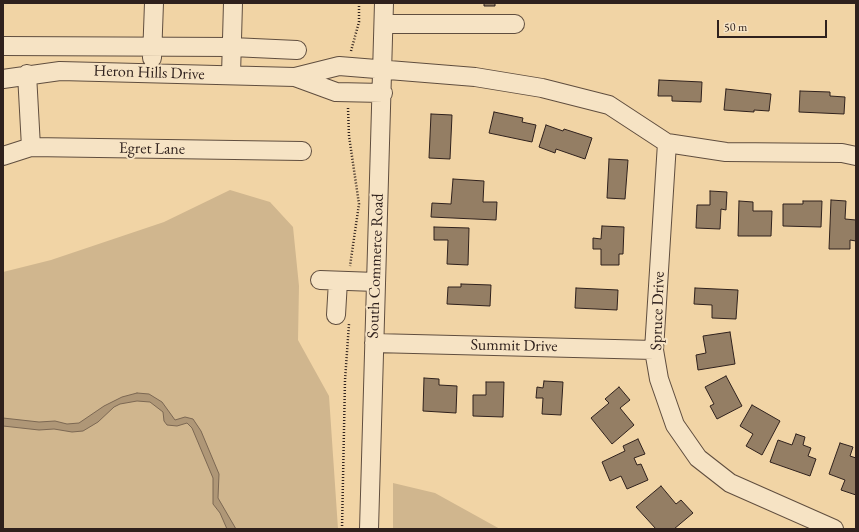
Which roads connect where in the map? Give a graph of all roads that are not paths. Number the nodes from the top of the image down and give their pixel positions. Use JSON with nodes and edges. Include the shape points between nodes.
{"nodes":[{"id":1,"x":154,"y":3,"type":"edge"},
{"id":2,"x":233,"y":3,"type":"edge"},
{"id":3,"x":384,"y":3,"type":"edge"},
{"id":4,"x":384,"y":24,"type":"junction"},
{"id":5,"x":515,"y":24,"type":"dead end"},
{"id":6,"x":3,"y":46,"type":"edge"},
{"id":7,"x":152,"y":47,"type":"junction"},
{"id":8,"x":232,"y":47,"type":"junction"},
{"id":9,"x":297,"y":50,"type":"dead end"},
{"id":10,"x":382,"y":69,"type":"junction"},
{"id":11,"x":151,"y":72,"type":"junction"},
{"id":12,"x":27,"y":74,"type":"junction"},
{"id":13,"x":232,"y":75,"type":"junction"},
{"id":14,"x":295,"y":77,"type":"junction"},
{"id":15,"x":3,"y":78,"type":"edge"},
{"id":16,"x":382,"y":93,"type":"junction"},
{"id":17,"x":667,"y":143,"type":"junction"},
{"id":18,"x":31,"y":147,"type":"junction"},
{"id":19,"x":302,"y":151,"type":"dead end"},
{"id":20,"x":3,"y":156,"type":"edge"},
{"id":21,"x":856,"y":156,"type":"edge"},
{"id":22,"x":320,"y":280,"type":"dead end"},
{"id":23,"x":338,"y":280,"type":"junction"},
{"id":24,"x":376,"y":282,"type":"junction"},
{"id":25,"x":336,"y":315,"type":"dead end"},
{"id":26,"x":374,"y":343,"type":"junction"},
{"id":27,"x":654,"y":350,"type":"junction"},
{"id":28,"x":369,"y":529,"type":"edge"},
{"id":29,"x":834,"y":529,"type":"edge"}],
"edges":[{"from":1,"to":7,"type":"street"},
{"from":2,"to":8,"type":"street"},
{"from":3,"to":4,"type":"street","name":"South Commerce Road"},
{"from":4,"to":5,"type":"street"},
{"from":4,"to":10,"type":"street","name":"South Commerce Road"},
{"from":6,"to":7,"type":"street"},
{"from":7,"to":8,"type":"street"},
{"from":7,"to":11,"type":"street"},
{"from":8,"to":9,"type":"street"},
{"from":8,"to":13,"type":"street"},
{"from":10,"to":14,"type":"street","name":"Heron Hills Drive","via":[[339,66]]},
{"from":10,"to":16,"type":"street","name":"South Commerce Road"},
{"from":10,"to":17,"type":"street","name":"Heron Hills Drive","via":[[475,77],[557,92],[609,105]]},
{"from":11,"to":12,"type":"street","name":"Heron Hills Drive","via":[[60,71]]},
{"from":11,"to":13,"type":"street","name":"Heron Hills Drive"},
{"from":12,"to":15,"type":"street","name":"Heron Hills Drive"},
{"from":12,"to":18,"type":"street"},
{"from":13,"to":14,"type":"street","name":"Heron Hills Drive"},
{"from":14,"to":16,"type":"street","name":"Heron Hills Drive","via":[[336,92]]},
{"from":16,"to":24,"type":"street","name":"South Commerce Road"},
{"from":17,"to":21,"type":"street","via":[[726,152],[842,153]]},
{"from":17,"to":27,"type":"street","name":"Spruce Drive"},
{"from":18,"to":19,"type":"street","name":"Egret Lane"},
{"from":18,"to":20,"type":"street","name":"Egret Lane"},
{"from":22,"to":23,"type":"street"},
{"from":23,"to":24,"type":"street"},
{"from":23,"to":25,"type":"street"},
{"from":24,"to":26,"type":"street","name":"South Commerce Road"},
{"from":26,"to":27,"type":"street","name":"Summit Drive"},
{"from":26,"to":28,"type":"street","name":"South Commerce Road"},
{"from":27,"to":29,"type":"street","name":"Spruce Drive","via":[[659,379],[675,425],[698,458],[730,483],[745,491]]}]}
